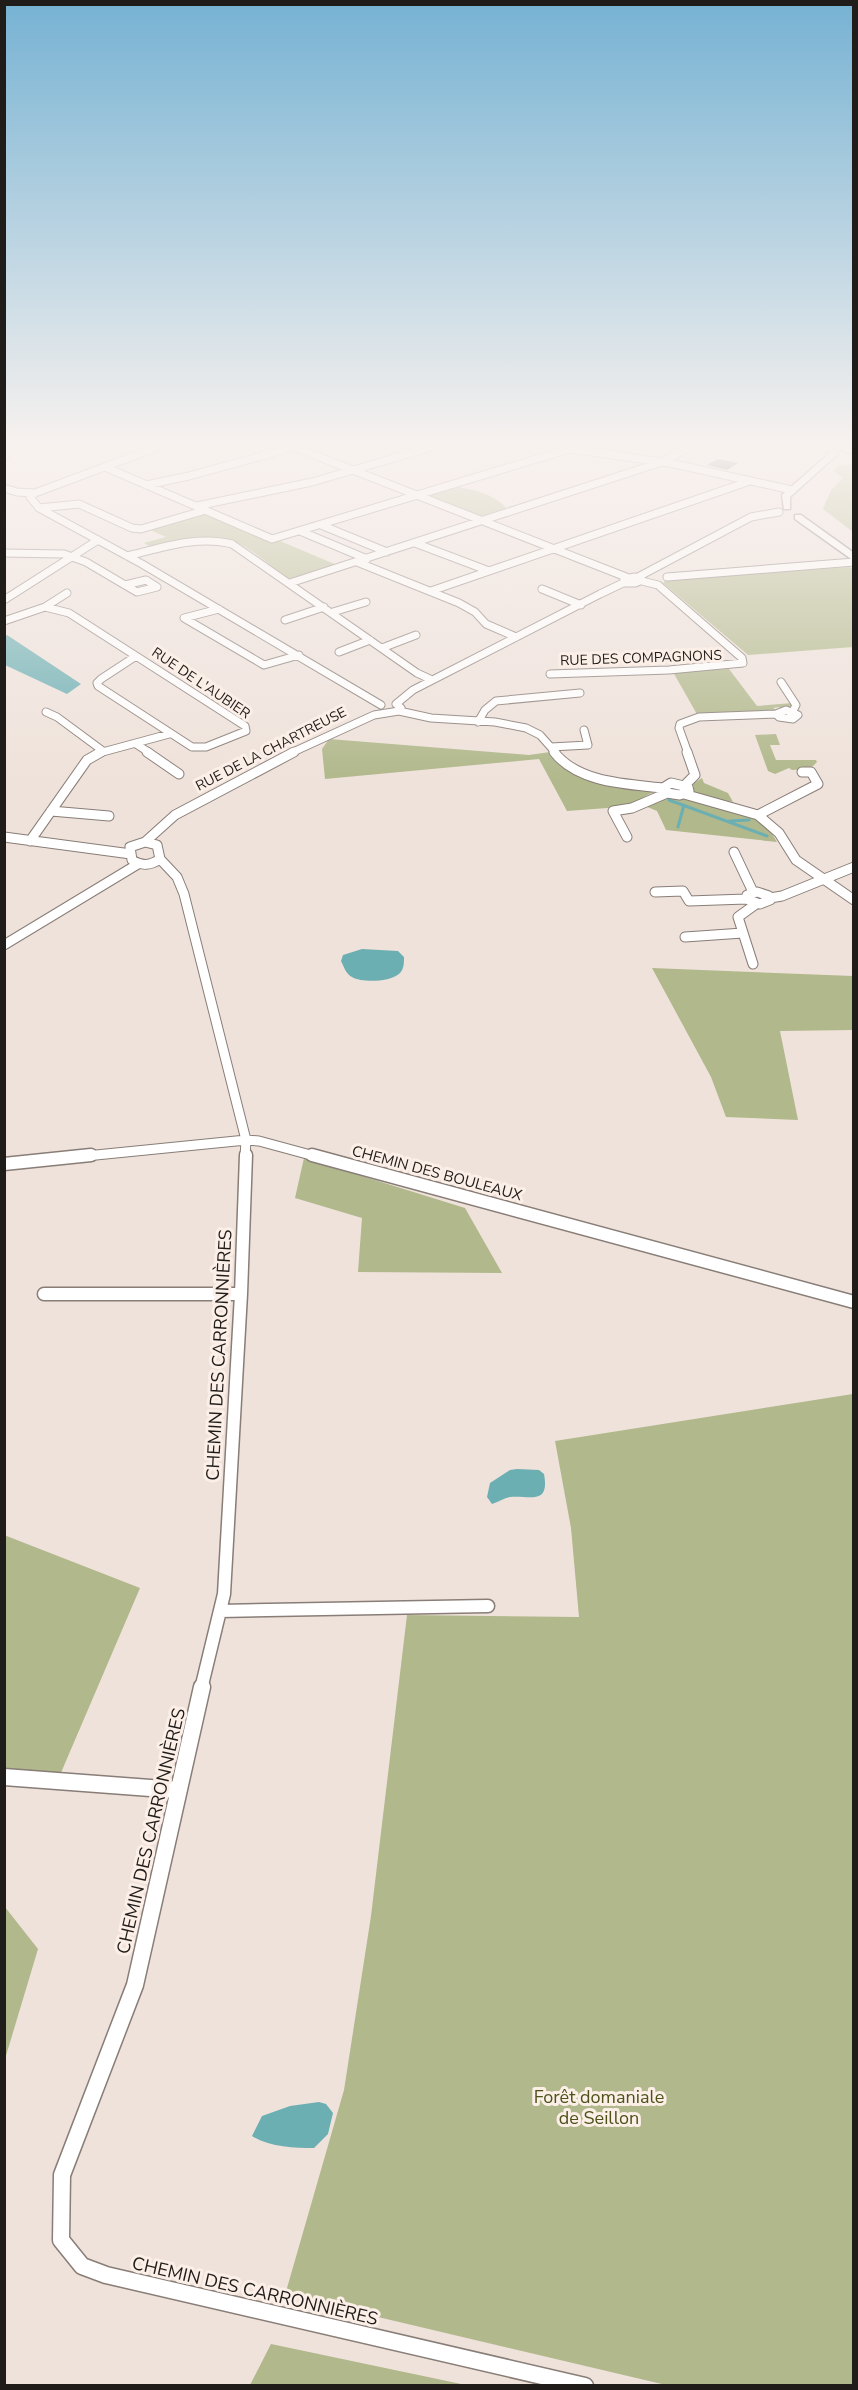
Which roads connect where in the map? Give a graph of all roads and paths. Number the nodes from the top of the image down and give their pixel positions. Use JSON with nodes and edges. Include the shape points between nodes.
{"nodes":[{"id":1,"x":69,"y":559,"type":"edge"},
{"id":2,"x":79,"y":559,"type":"edge"},
{"id":3,"x":131,"y":559,"type":"edge"},
{"id":4,"x":254,"y":559,"type":"edge"},
{"id":5,"x":367,"y":559,"type":"edge"},
{"id":6,"x":456,"y":559,"type":"edge"},
{"id":7,"x":525,"y":559,"type":"edge"},
{"id":8,"x":575,"y":559,"type":"edge"},
{"id":9,"x":677,"y":559,"type":"edge"},
{"id":10,"x":835,"y":559,"type":"edge"},
{"id":11,"x":854,"y":560,"type":"edge"},
{"id":12,"x":357,"y":562,"type":"junction"},
{"id":13,"x":824,"y":564,"type":"junction"},
{"id":14,"x":489,"y":571,"type":"junction"},
{"id":15,"x":667,"y":577,"type":"dead end"},
{"id":16,"x":640,"y":579,"type":"junction"},
{"id":17,"x":626,"y":580,"type":"junction"},
{"id":18,"x":290,"y":583,"type":"junction"},
{"id":19,"x":125,"y":585,"type":"dead end"},
{"id":20,"x":542,"y":590,"type":"dead end"},
{"id":21,"x":432,"y":591,"type":"junction"},
{"id":22,"x":67,"y":593,"type":"dead end"},
{"id":23,"x":4,"y":600,"type":"edge"},
{"id":24,"x":366,"y":602,"type":"dead end"},
{"id":25,"x":581,"y":605,"type":"junction"},
{"id":26,"x":45,"y":607,"type":"junction"},
{"id":27,"x":324,"y":607,"type":"junction"},
{"id":28,"x":219,"y":609,"type":"junction"},
{"id":29,"x":333,"y":612,"type":"junction"},
{"id":30,"x":285,"y":620,"type":"dead end"},
{"id":31,"x":6,"y":623,"type":"edge"},
{"id":32,"x":416,"y":635,"type":"dead end"},
{"id":33,"x":516,"y":637,"type":"junction"},
{"id":34,"x":370,"y":640,"type":"junction"},
{"id":35,"x":382,"y":648,"type":"junction"},
{"id":36,"x":339,"y":652,"type":"dead end"},
{"id":37,"x":299,"y":655,"type":"junction"},
{"id":38,"x":136,"y":656,"type":"junction"},
{"id":39,"x":550,"y":674,"type":"dead end"},
{"id":40,"x":432,"y":680,"type":"junction"},
{"id":41,"x":781,"y":682,"type":"dead end"},
{"id":42,"x":580,"y":693,"type":"dead end"},
{"id":43,"x":382,"y":708,"type":"junction"},
{"id":44,"x":397,"y":708,"type":"junction"},
{"id":45,"x":46,"y":712,"type":"dead end"},
{"id":46,"x":478,"y":722,"type":"junction"},
{"id":47,"x":584,"y":730,"type":"dead end"},
{"id":48,"x":169,"y":734,"type":"junction"},
{"id":49,"x":136,"y":744,"type":"junction"},
{"id":50,"x":551,"y":747,"type":"junction"},
{"id":51,"x":103,"y":751,"type":"junction"},
{"id":52,"x":802,"y":772,"type":"dead end"},
{"id":53,"x":179,"y":774,"type":"dead end"},
{"id":54,"x":685,"y":789,"type":"junction"},
{"id":55,"x":665,"y":790,"type":"junction"},
{"id":56,"x":51,"y":811,"type":"junction"},
{"id":57,"x":175,"y":815,"type":"junction"},
{"id":58,"x":758,"y":815,"type":"junction"},
{"id":59,"x":109,"y":816,"type":"dead end"},
{"id":60,"x":4,"y":837,"type":"edge"},
{"id":61,"x":627,"y":837,"type":"dead end"},
{"id":62,"x":30,"y":841,"type":"junction"},
{"id":63,"x":145,"y":842,"type":"junction"},
{"id":64,"x":158,"y":845,"type":"junction"},
{"id":65,"x":734,"y":852,"type":"dead end"},
{"id":66,"x":133,"y":856,"type":"junction"},
{"id":67,"x":156,"y":862,"type":"junction"},
{"id":68,"x":854,"y":867,"type":"edge"},
{"id":69,"x":824,"y":880,"type":"junction"},
{"id":70,"x":655,"y":892,"type":"dead end"},
{"id":71,"x":750,"y":896,"type":"junction"},
{"id":72,"x":770,"y":898,"type":"junction"},
{"id":73,"x":854,"y":900,"type":"edge"},
{"id":74,"x":756,"y":904,"type":"junction"},
{"id":75,"x":743,"y":933,"type":"junction"},
{"id":76,"x":686,"y":937,"type":"dead end"},
{"id":77,"x":4,"y":945,"type":"edge"},
{"id":78,"x":753,"y":964,"type":"dead end"},
{"id":79,"x":246,"y":1140,"type":"junction"},
{"id":80,"x":4,"y":1164,"type":"edge"},
{"id":81,"x":44,"y":1294,"type":"dead end"},
{"id":82,"x":241,"y":1294,"type":"junction"},
{"id":83,"x":854,"y":1302,"type":"edge"},
{"id":84,"x":488,"y":1606,"type":"dead end"},
{"id":85,"x":220,"y":1611,"type":"junction"},
{"id":86,"x":4,"y":1777,"type":"edge"},
{"id":87,"x":177,"y":1790,"type":"junction"},
{"id":88,"x":585,"y":2385,"type":"edge"}],
"edges":[{"from":1,"to":23,"type":"street"},
{"from":2,"to":19,"type":"street"},
{"from":3,"to":28,"type":"street"},
{"from":4,"to":18,"type":"street"},
{"from":5,"to":12,"type":"street"},
{"from":6,"to":14,"type":"street"},
{"from":7,"to":14,"type":"street"},
{"from":8,"to":17,"type":"street"},
{"from":9,"to":16,"type":"street"},
{"from":10,"to":13,"type":"street"},
{"from":11,"to":13,"type":"street"},
{"from":12,"to":18,"type":"street"},
{"from":12,"to":21,"type":"street"},
{"from":13,"to":15,"type":"street"},
{"from":14,"to":21,"type":"street"},
{"from":16,"to":17,"type":"street"},
{"from":16,"to":39,"type":"street","name":"RUE DES COMPAGNONS","via":[[658,585],[742,658],[743,663]]},
{"from":17,"to":25,"type":"street"},
{"from":18,"to":27,"type":"street"},
{"from":20,"to":25,"type":"street"},
{"from":21,"to":33,"type":"street","via":[[475,612],[486,624]]},
{"from":22,"to":26,"type":"street"},
{"from":24,"to":29,"type":"street"},
{"from":25,"to":33,"type":"street"},
{"from":26,"to":31,"type":"street"},
{"from":26,"to":38,"type":"street","name":"RUE DE L'AUBIER","via":[[69,613]]},
{"from":27,"to":29,"type":"street"},
{"from":27,"to":30,"type":"street"},
{"from":28,"to":37,"type":"street"},
{"from":28,"to":37,"type":"street","via":[[184,618],[260,667]]},
{"from":29,"to":34,"type":"street"},
{"from":32,"to":35,"type":"street"},
{"from":33,"to":40,"type":"street"},
{"from":34,"to":35,"type":"street"},
{"from":34,"to":36,"type":"street"},
{"from":35,"to":40,"type":"street"},
{"from":37,"to":43,"type":"street"},
{"from":38,"to":48,"type":"street","name":"RUE DE L'AUBIER","via":[[97,683]]},
{"from":38,"to":48,"type":"street","name":"RUE DE L'AUBIER","via":[[247,729],[200,748],[186,745]]},
{"from":40,"to":44,"type":"street","via":[[413,690]]},
{"from":41,"to":54,"type":"street","via":[[796,705],[797,718],[782,719],[776,714],[699,717],[680,724],[678,728],[695,775]]},
{"from":42,"to":46,"type":"street","via":[[496,701]]},
{"from":43,"to":44,"type":"street","name":"RUE DE LA CHARTREUSE"},
{"from":43,"to":57,"type":"street","name":"RUE DE LA CHARTREUSE"},
{"from":44,"to":46,"type":"street","name":"RUE DE LA CHARTREUSE","via":[[423,717]]},
{"from":45,"to":51,"type":"street"},
{"from":46,"to":50,"type":"street","name":"RUE DE LA CHARTREUSE","via":[[534,730]]},
{"from":47,"to":50,"type":"street","via":[[588,745]]},
{"from":48,"to":49,"type":"street"},
{"from":49,"to":51,"type":"street"},
{"from":49,"to":53,"type":"street"},
{"from":50,"to":55,"type":"street","name":"RUE DE LA CHARTREUSE","via":[[564,763],[578,771]]},
{"from":51,"to":56,"type":"street","via":[[87,760]]},
{"from":52,"to":58,"type":"street","via":[[811,772],[818,784]]},
{"from":54,"to":55,"type":"street","name":"RUE DE LA CHARTREUSE"},
{"from":54,"to":58,"type":"street","name":"RUE DE LA CHARTREUSE"},
{"from":55,"to":61,"type":"street","via":[[632,808],[613,812]]},
{"from":56,"to":59,"type":"street"},
{"from":56,"to":62,"type":"street"},
{"from":57,"to":63,"type":"street","name":"RUE DE LA CHARTREUSE"},
{"from":57,"to":64,"type":"street"},
{"from":58,"to":69,"type":"street","via":[[779,832],[796,860]]},
{"from":60,"to":62,"type":"street"},
{"from":62,"to":66,"type":"street"},
{"from":63,"to":64,"type":"street"},
{"from":63,"to":66,"type":"street"},
{"from":64,"to":67,"type":"street"},
{"from":65,"to":71,"type":"street"},
{"from":66,"to":67,"type":"street"},
{"from":66,"to":77,"type":"street","via":[[103,886]]},
{"from":67,"to":79,"type":"street","name":"CHEMIN DES CARRONNIÈRES","via":[[177,877],[184,894]]},
{"from":68,"to":69,"type":"street"},
{"from":69,"to":72,"type":"street"},
{"from":69,"to":73,"type":"street"},
{"from":70,"to":71,"type":"street","via":[[683,891],[689,901]]},
{"from":71,"to":72,"type":"street","via":[[765,894]]},
{"from":71,"to":74,"type":"street"},
{"from":72,"to":74,"type":"street","via":[[766,903]]},
{"from":74,"to":75,"type":"street","via":[[738,917]]},
{"from":75,"to":76,"type":"street"},
{"from":75,"to":78,"type":"street"},
{"from":79,"to":80,"type":"street","name":"CHEMIN DES BOULEAUX"},
{"from":79,"to":82,"type":"street","name":"CHEMIN DES CARRONNIÈRES"},
{"from":79,"to":83,"type":"street","name":"CHEMIN DES BOULEAUX","via":[[294,1149]]},
{"from":81,"to":82,"type":"street"},
{"from":82,"to":85,"type":"street","name":"CHEMIN DES CARRONNIÈRES"},
{"from":84,"to":85,"type":"street"},
{"from":85,"to":87,"type":"street","name":"CHEMIN DES CARRONNIÈRES"},
{"from":86,"to":87,"type":"street"},
{"from":87,"to":88,"type":"street","name":"CHEMIN DES CARRONNIÈRES","via":[[135,1985],[62,2175],[61,2240],[82,2266],[106,2276]]}]}
